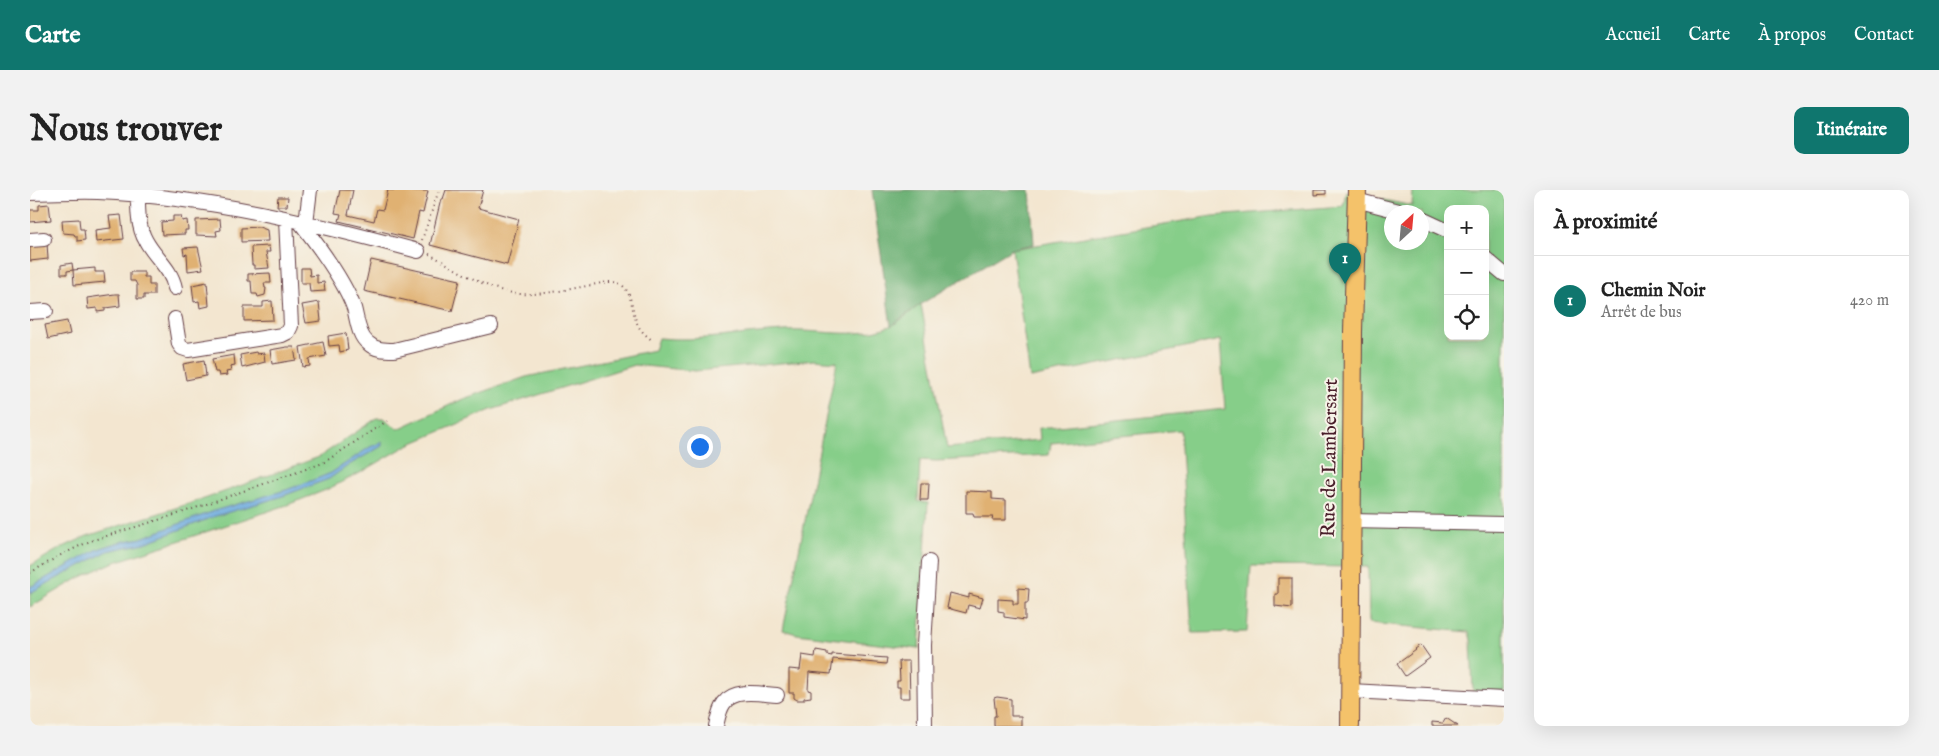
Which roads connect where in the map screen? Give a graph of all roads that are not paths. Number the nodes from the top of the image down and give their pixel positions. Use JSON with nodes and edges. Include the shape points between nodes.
{"nodes":[{"id":1,"x":310,"y":190,"type":"edge"},
{"id":2,"x":30,"y":193,"type":"edge"},
{"id":3,"x":138,"y":193,"type":"edge"},
{"id":4,"x":1356,"y":195,"type":"edge"},
{"id":5,"x":1384,"y":205,"type":"edge"},
{"id":6,"x":297,"y":221,"type":"junction"},
{"id":7,"x":1429,"y":222,"type":"edge"},
{"id":8,"x":1444,"y":229,"type":"edge"},
{"id":9,"x":44,"y":239,"type":"dead end"},
{"id":10,"x":30,"y":240,"type":"edge"},
{"id":11,"x":418,"y":250,"type":"road end"},
{"id":12,"x":1489,"y":261,"type":"edge"},
{"id":13,"x":1504,"y":274,"type":"edge"},
{"id":14,"x":175,"y":288,"type":"dead end"},
{"id":15,"x":46,"y":311,"type":"dead end"},
{"id":16,"x":30,"y":312,"type":"edge"},
{"id":17,"x":175,"y":319,"type":"dead end"},
{"id":18,"x":491,"y":326,"type":"dead end"},
{"id":19,"x":1350,"y":522,"type":"junction"},
{"id":20,"x":1504,"y":524,"type":"edge"},
{"id":21,"x":929,"y":562,"type":"dead end"},
{"id":22,"x":1350,"y":691,"type":"junction"},
{"id":23,"x":777,"y":695,"type":"dead end"},
{"id":24,"x":1504,"y":699,"type":"edge"},
{"id":25,"x":716,"y":726,"type":"edge"},
{"id":26,"x":925,"y":726,"type":"edge"},
{"id":27,"x":1350,"y":726,"type":"edge"}],
"edges":[{"from":1,"to":6,"type":"street"},
{"from":2,"to":3,"type":"street"},
{"from":3,"to":6,"type":"street"},
{"from":3,"to":14,"type":"street","via":[[144,237],[170,272]]},
{"from":4,"to":5,"type":"street"},
{"from":4,"to":19,"type":"main road","name":"Rue de Lambersart"},
{"from":6,"to":11,"type":"street"},
{"from":6,"to":17,"type":"street","via":[[291,326],[288,332],[185,349],[179,344]]},
{"from":6,"to":18,"type":"street","via":[[347,294],[368,344],[380,350],[394,350]]},
{"from":7,"to":8,"type":"street"},
{"from":9,"to":10,"type":"street"},
{"from":12,"to":13,"type":"street"},
{"from":15,"to":16,"type":"street"},
{"from":19,"to":20,"type":"street"},
{"from":19,"to":22,"type":"main road","name":"Rue de Lambersart"},
{"from":21,"to":26,"type":"street","via":[[924,645]]},
{"from":22,"to":24,"type":"street"},
{"from":22,"to":27,"type":"main road","name":"Rue de Lambersart"},
{"from":23,"to":25,"type":"street","via":[[736,695],[725,702]]}]}
